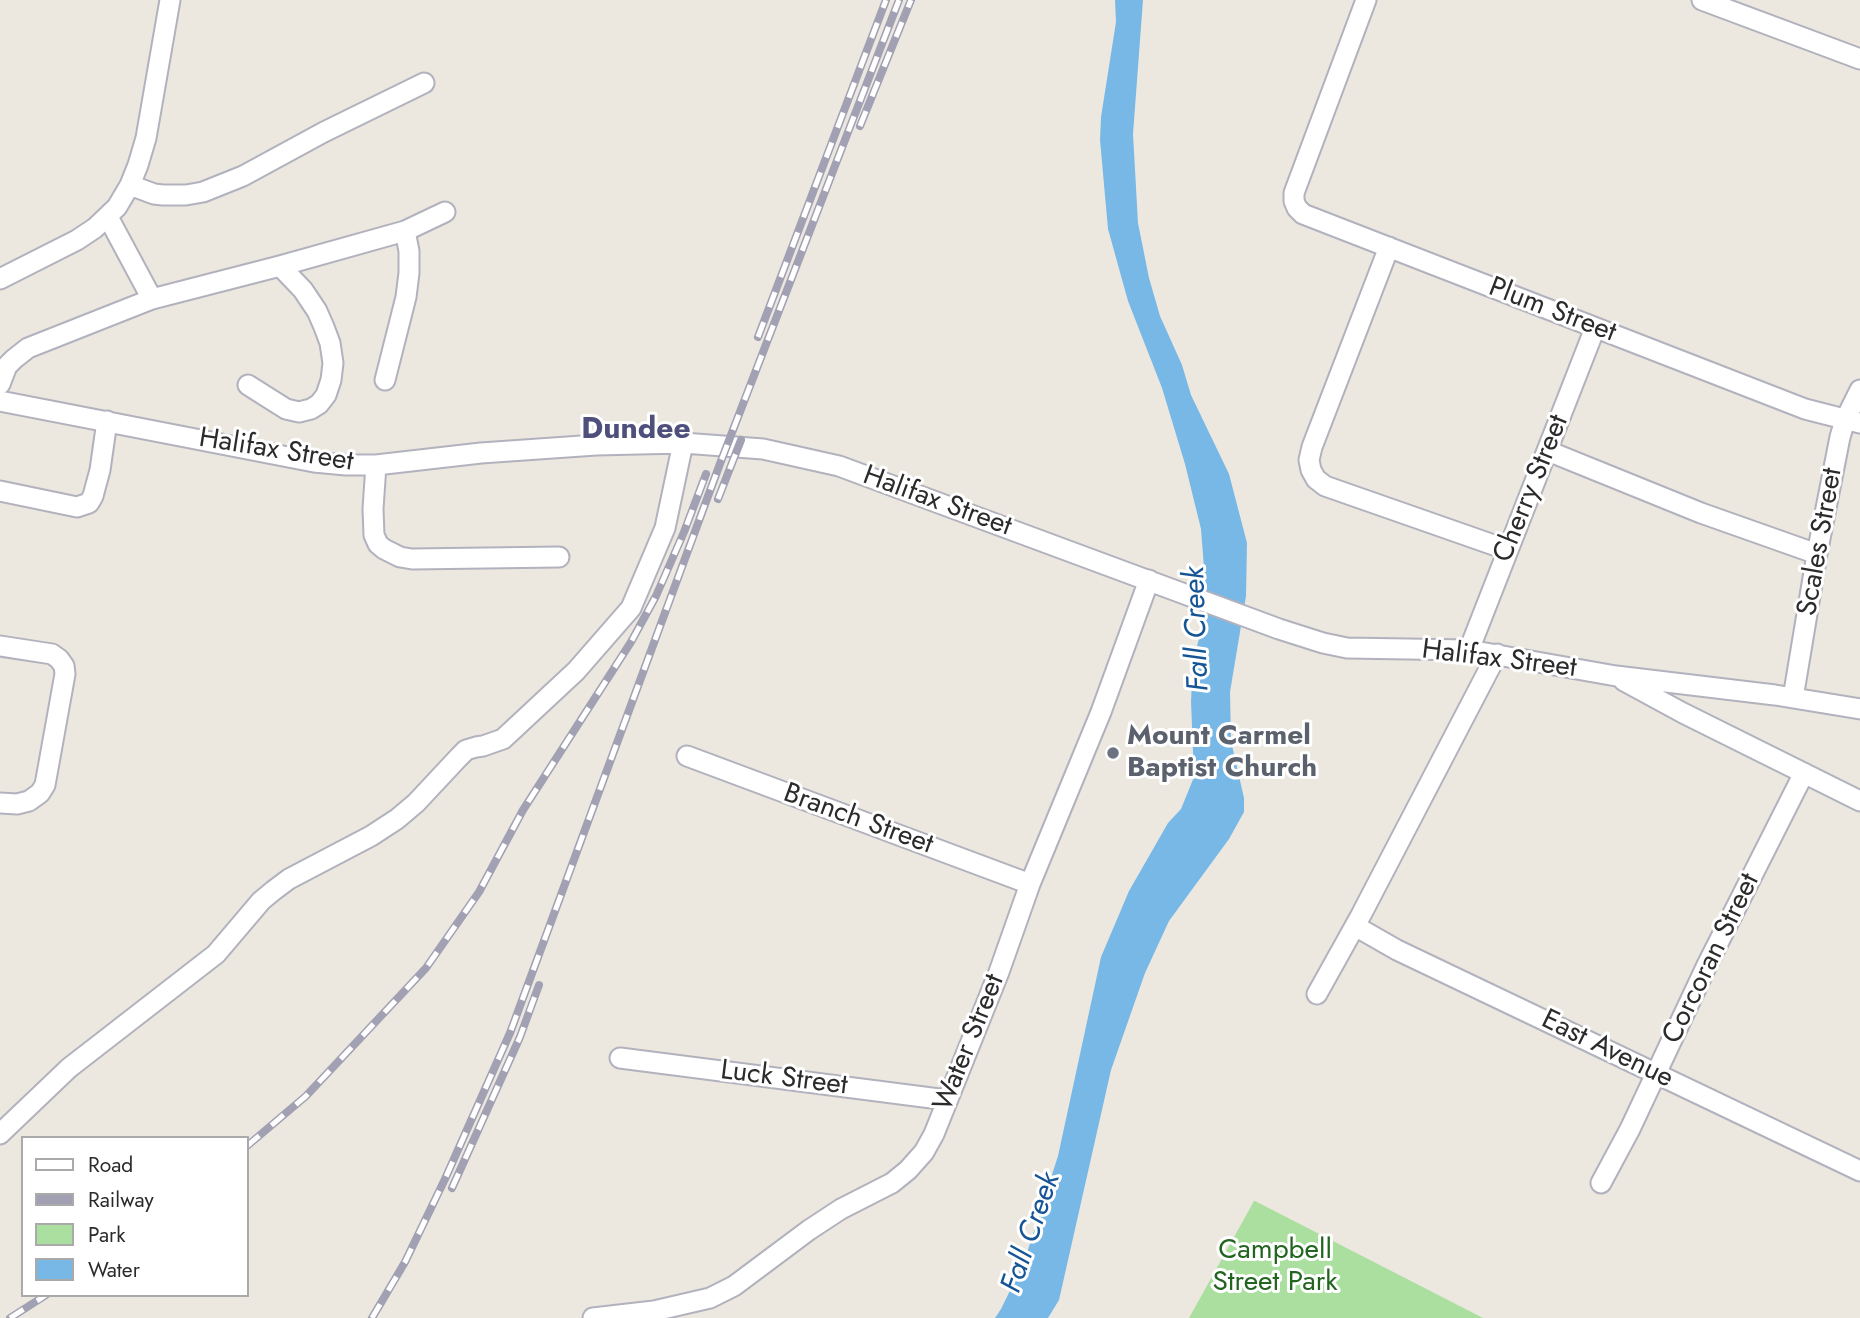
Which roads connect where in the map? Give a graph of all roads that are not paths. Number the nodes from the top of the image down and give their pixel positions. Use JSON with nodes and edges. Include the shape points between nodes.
{"nodes":[{"id":1,"x":170,"y":0,"type":"edge"},
{"id":2,"x":1366,"y":0,"type":"edge"},
{"id":3,"x":1702,"y":0,"type":"edge"},
{"id":4,"x":1860,"y":59,"type":"edge"},
{"id":5,"x":424,"y":83,"type":"dead end"},
{"id":6,"x":130,"y":185,"type":"junction"},
{"id":7,"x":445,"y":212,"type":"dead end"},
{"id":8,"x":108,"y":217,"type":"junction"},
{"id":9,"x":405,"y":231,"type":"junction"},
{"id":10,"x":1389,"y":247,"type":"junction"},
{"id":11,"x":280,"y":266,"type":"junction"},
{"id":12,"x":0,"y":279,"type":"edge"},
{"id":13,"x":152,"y":299,"type":"junction"},
{"id":14,"x":1595,"y":328,"type":"junction"},
{"id":15,"x":385,"y":380,"type":"dead end"},
{"id":16,"x":0,"y":384,"type":"edge"},
{"id":17,"x":248,"y":385,"type":"dead end"},
{"id":18,"x":1860,"y":390,"type":"edge"},
{"id":19,"x":0,"y":401,"type":"edge"},
{"id":20,"x":107,"y":421,"type":"junction"},
{"id":21,"x":1853,"y":422,"type":"edge"},
{"id":22,"x":683,"y":443,"type":"junction"},
{"id":23,"x":1548,"y":451,"type":"junction"},
{"id":24,"x":376,"y":465,"type":"junction"},
{"id":25,"x":0,"y":491,"type":"edge"},
{"id":26,"x":1508,"y":550,"type":"junction"},
{"id":27,"x":1817,"y":554,"type":"junction"},
{"id":28,"x":559,"y":557,"type":"dead end"},
{"id":29,"x":1149,"y":580,"type":"junction"},
{"id":30,"x":0,"y":646,"type":"edge"},
{"id":31,"x":1469,"y":650,"type":"junction"},
{"id":32,"x":1497,"y":654,"type":"junction"},
{"id":33,"x":1616,"y":676,"type":"junction"},
{"id":34,"x":1793,"y":698,"type":"junction"},
{"id":35,"x":1860,"y":709,"type":"edge"},
{"id":36,"x":687,"y":756,"type":"dead end"},
{"id":37,"x":1804,"y":773,"type":"junction"},
{"id":38,"x":1860,"y":801,"type":"edge"},
{"id":39,"x":0,"y":803,"type":"edge"},
{"id":40,"x":1030,"y":884,"type":"junction"},
{"id":41,"x":1355,"y":926,"type":"junction"},
{"id":42,"x":1317,"y":994,"type":"dead end"},
{"id":43,"x":620,"y":1058,"type":"dead end"},
{"id":44,"x":1656,"y":1074,"type":"junction"},
{"id":45,"x":947,"y":1100,"type":"junction"},
{"id":46,"x":0,"y":1134,"type":"edge"},
{"id":47,"x":1860,"y":1171,"type":"edge"},
{"id":48,"x":1601,"y":1183,"type":"dead end"},
{"id":49,"x":593,"y":1318,"type":"edge"}],
"edges":[{"from":1,"to":6,"type":"street","via":[[146,138]]},
{"from":2,"to":10,"type":"street","name":"Plum Street","via":[[1294,201],[1303,214]]},
{"from":3,"to":4,"type":"street"},
{"from":5,"to":6,"type":"street","via":[[203,192],[163,195]]},
{"from":6,"to":8,"type":"street"},
{"from":7,"to":9,"type":"street"},
{"from":8,"to":12,"type":"street","via":[[77,240]]},
{"from":8,"to":13,"type":"street"},
{"from":9,"to":11,"type":"street"},
{"from":9,"to":15,"type":"street","via":[[409,251],[406,297]]},
{"from":10,"to":14,"type":"street","name":"Plum Street"},
{"from":10,"to":26,"type":"street","via":[[1312,447],[1311,470],[1325,486]]},
{"from":11,"to":13,"type":"street"},
{"from":11,"to":17,"type":"street","via":[[317,311],[330,343],[331,380],[318,404],[299,412]]},
{"from":13,"to":16,"type":"street","via":[[28,348],[8,366]]},
{"from":14,"to":21,"type":"street","name":"Plum Street","via":[[1805,409]]},
{"from":14,"to":23,"type":"street","name":"Cherry Street"},
{"from":18,"to":21,"type":"street","name":"Scales Street"},
{"from":19,"to":20,"type":"street","name":"Halifax Street"},
{"from":20,"to":24,"type":"street","name":"Halifax Street","via":[[314,462]]},
{"from":20,"to":25,"type":"street","via":[[100,470],[89,503],[77,507]]},
{"from":21,"to":27,"type":"street","name":"Scales Street","via":[[1840,437]]},
{"from":22,"to":24,"type":"street","name":"Halifax Street","via":[[481,453]]},
{"from":22,"to":29,"type":"street","name":"Halifax Street","via":[[763,449],[839,466]]},
{"from":22,"to":46,"type":"street","via":[[665,528],[631,608],[576,671],[503,739],[466,750],[397,819],[273,891],[216,954],[69,1068]]},
{"from":23,"to":26,"type":"street","name":"Cherry Street"},
{"from":23,"to":27,"type":"street"},
{"from":24,"to":28,"type":"street","via":[[374,536],[384,549],[412,559]]},
{"from":26,"to":31,"type":"street","name":"Cherry Street"},
{"from":27,"to":34,"type":"street","name":"Scales Street"},
{"from":29,"to":31,"type":"street","name":"Halifax Street","via":[[1323,643],[1347,648]]},
{"from":29,"to":40,"type":"street","name":"Water Street"},
{"from":30,"to":39,"type":"street","via":[[52,654],[64,666],[65,674],[45,785],[29,801]]},
{"from":31,"to":32,"type":"street","name":"Halifax Street"},
{"from":32,"to":33,"type":"street","name":"Halifax Street"},
{"from":32,"to":41,"type":"street"},
{"from":33,"to":34,"type":"street","name":"Halifax Street"},
{"from":33,"to":37,"type":"street"},
{"from":34,"to":35,"type":"street","name":"Halifax Street"},
{"from":36,"to":40,"type":"street","name":"Branch Street"},
{"from":37,"to":38,"type":"street"},
{"from":37,"to":44,"type":"street","name":"Corcoran Street"},
{"from":40,"to":45,"type":"street","name":"Water Street"},
{"from":41,"to":42,"type":"street"},
{"from":41,"to":44,"type":"street","name":"East Avenue"},
{"from":43,"to":45,"type":"street","name":"Luck Street"},
{"from":44,"to":47,"type":"street","name":"East Avenue"},
{"from":44,"to":48,"type":"street","name":"Corcoran Street"},
{"from":45,"to":49,"type":"street","name":"Water Street","via":[[924,1152],[908,1170],[808,1230],[734,1286],[692,1304]]}]}
